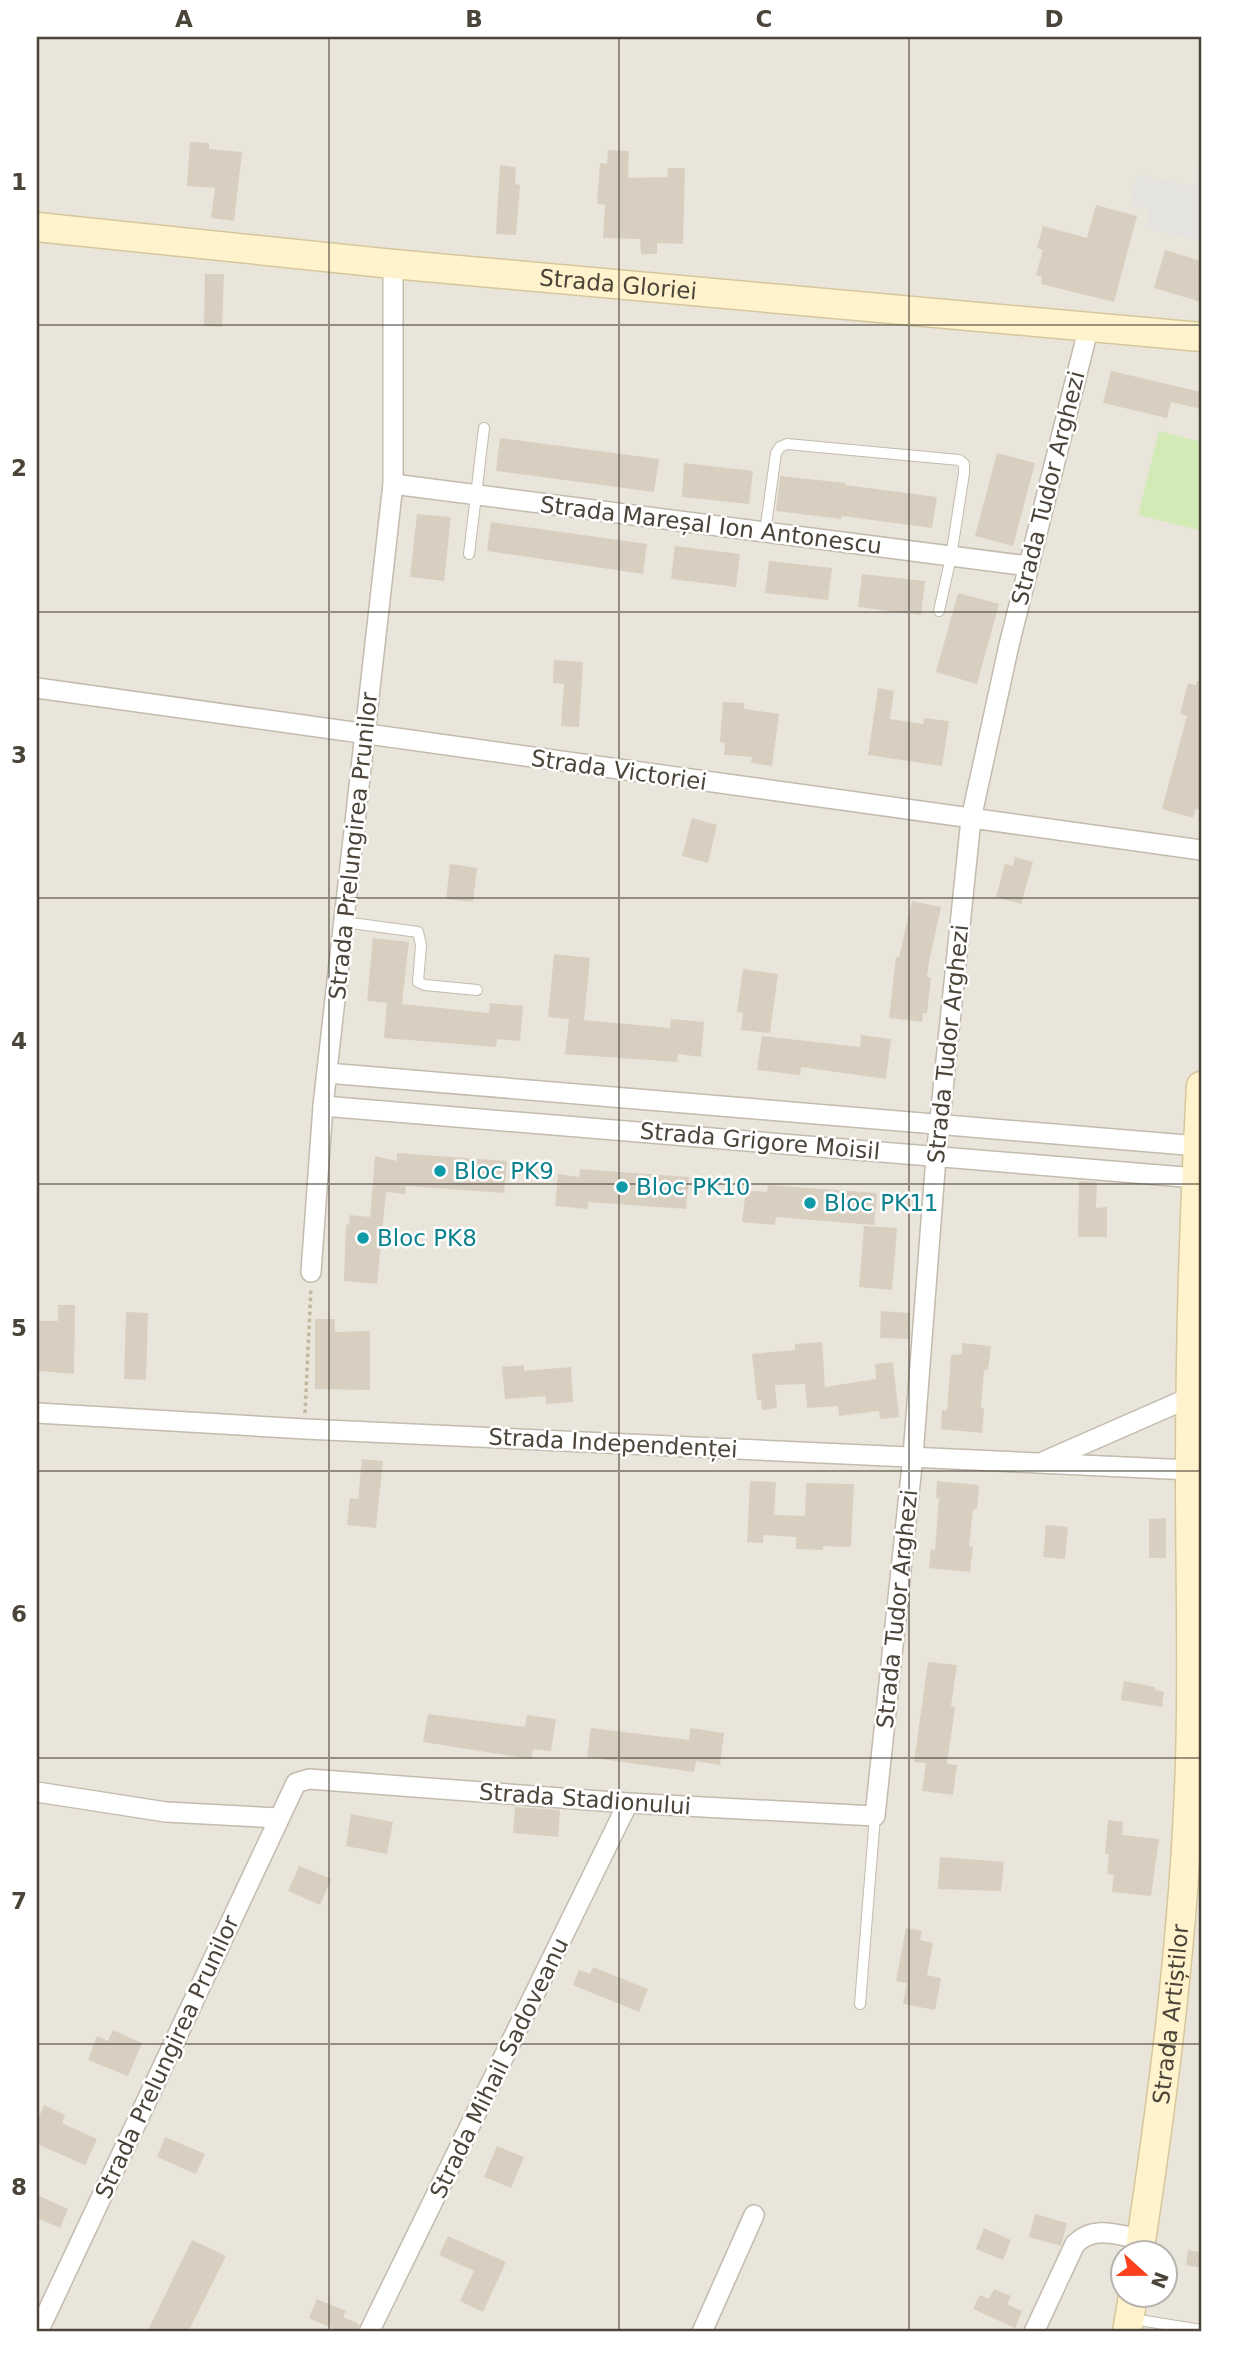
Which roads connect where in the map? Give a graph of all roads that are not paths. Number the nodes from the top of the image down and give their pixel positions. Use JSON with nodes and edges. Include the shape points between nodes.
{"nodes":[{"id":1,"x":37,"y":227,"type":"edge"},
{"id":2,"x":394,"y":264,"type":"junction"},
{"id":3,"x":1089,"y":326,"type":"junction"},
{"id":4,"x":1201,"y":337,"type":"edge"},
{"id":5,"x":484,"y":428,"type":"dead end"},
{"id":6,"x":393,"y":484,"type":"junction"},
{"id":7,"x":476,"y":495,"type":"junction"},
{"id":8,"x":765,"y":532,"type":"junction"},
{"id":9,"x":469,"y":554,"type":"dead end"},
{"id":10,"x":951,"y":556,"type":"junction"},
{"id":11,"x":1028,"y":566,"type":"junction"},
{"id":12,"x":939,"y":611,"type":"dead end"},
{"id":13,"x":37,"y":688,"type":"edge"},
{"id":14,"x":365,"y":734,"type":"junction"},
{"id":15,"x":971,"y":819,"type":"junction"},
{"id":16,"x":1201,"y":850,"type":"edge"},
{"id":17,"x":344,"y":922,"type":"junction"},
{"id":18,"x":477,"y":990,"type":"dead end"},
{"id":19,"x":327,"y":1073,"type":"junction"},
{"id":20,"x":1201,"y":1086,"type":"edge"},
{"id":21,"x":323,"y":1106,"type":"junction"},
{"id":22,"x":939,"y":1124,"type":"junction"},
{"id":23,"x":1198,"y":1146,"type":"junction"},
{"id":24,"x":936,"y":1157,"type":"junction"},
{"id":25,"x":1196,"y":1178,"type":"junction"},
{"id":26,"x":312,"y":1272,"type":"road end"},
{"id":27,"x":1196,"y":1394,"type":"edge"},
{"id":28,"x":37,"y":1413,"type":"edge"},
{"id":29,"x":913,"y":1456,"type":"junction"},
{"id":30,"x":1042,"y":1462,"type":"junction"},
{"id":31,"x":1190,"y":1470,"type":"junction"},
{"id":32,"x":296,"y":1783,"type":"joint"},
{"id":33,"x":37,"y":1791,"type":"edge"},
{"id":34,"x":628,"y":1803,"type":"junction"},
{"id":35,"x":875,"y":1816,"type":"junction"},
{"id":36,"x":278,"y":1818,"type":"junction"},
{"id":37,"x":860,"y":2004,"type":"dead end"},
{"id":38,"x":754,"y":2215,"type":"dead end"},
{"id":39,"x":1120,"y":2240,"type":"edge"},
{"id":40,"x":1141,"y":2240,"type":"edge"},
{"id":41,"x":1130,"y":2316,"type":"edge"},
{"id":42,"x":1201,"y":2330,"type":"edge"},
{"id":43,"x":38,"y":2332,"type":"edge"},
{"id":44,"x":369,"y":2332,"type":"edge"},
{"id":45,"x":702,"y":2332,"type":"edge"},
{"id":46,"x":1034,"y":2332,"type":"edge"}],
"edges":[{"from":1,"to":2,"type":"main road","name":"Strada Gloriei"},
{"from":2,"to":3,"type":"main road","name":"Strada Gloriei"},
{"from":2,"to":6,"type":"street","name":"Strada Prelungirea Prunilor"},
{"from":3,"to":4,"type":"main road","name":"Strada Gloriei"},
{"from":3,"to":11,"type":"street","name":"Strada Tudor Arghezi"},
{"from":5,"to":7,"type":"lane"},
{"from":6,"to":7,"type":"street","name":"Strada Mareșal Ion Antonescu"},
{"from":6,"to":14,"type":"street","name":"Strada Prelungirea Prunilor"},
{"from":7,"to":8,"type":"street","name":"Strada Mareșal Ion Antonescu"},
{"from":7,"to":9,"type":"lane"},
{"from":8,"to":10,"type":"street","name":"Strada Mareșal Ion Antonescu"},
{"from":8,"to":10,"type":"lane","via":[[776,453],[787,444],[958,460],[964,464],[964,473]]},
{"from":10,"to":11,"type":"street","name":"Strada Mareșal Ion Antonescu"},
{"from":10,"to":12,"type":"lane"},
{"from":11,"to":15,"type":"street","name":"Strada Tudor Arghezi"},
{"from":13,"to":14,"type":"street","name":"Strada Victoriei"},
{"from":14,"to":15,"type":"street","name":"Strada Victoriei"},
{"from":14,"to":17,"type":"street","name":"Strada Prelungirea Prunilor"},
{"from":15,"to":16,"type":"street","name":"Strada Victoriei"},
{"from":15,"to":22,"type":"street","name":"Strada Tudor Arghezi"},
{"from":17,"to":18,"type":"lane","via":[[418,932],[418,982]]},
{"from":17,"to":19,"type":"street","name":"Strada Prelungirea Prunilor"},
{"from":19,"to":21,"type":"street","name":"Strada Prelungirea Prunilor"},
{"from":19,"to":22,"type":"street","name":"Strada Grigore Moisil"},
{"from":20,"to":23,"type":"main road","name":"Strada Artiștilor"},
{"from":21,"to":24,"type":"street","name":"Strada Grigore Moisil"},
{"from":21,"to":26,"type":"street","name":"Strada Prelungirea Prunilor"},
{"from":22,"to":23,"type":"street","name":"Strada Grigore Moisil"},
{"from":22,"to":24,"type":"street","name":"Strada Tudor Arghezi"},
{"from":23,"to":25,"type":"main road","name":"Strada Artiștilor"},
{"from":24,"to":25,"type":"street","name":"Strada Grigore Moisil"},
{"from":24,"to":29,"type":"street","name":"Strada Tudor Arghezi"},
{"from":25,"to":27,"type":"main road","name":"Strada Artiștilor"},
{"from":27,"to":30,"type":"street"},
{"from":27,"to":31,"type":"main road","name":"Strada Artiștilor"},
{"from":28,"to":29,"type":"street","name":"Strada Independenței"},
{"from":29,"to":30,"type":"street","name":"Strada Independenței"},
{"from":29,"to":35,"type":"street","name":"Strada Tudor Arghezi"},
{"from":30,"to":31,"type":"street","name":"Strada Independenței"},
{"from":31,"to":40,"type":"main road","name":"Strada Artiștilor","via":[[1186,1848],[1164,2088]]},
{"from":32,"to":34,"type":"street","name":"Strada Stadionului","via":[[309,1779]]},
{"from":32,"to":36,"type":"street","name":"Strada Prelungirea Prunilor"},
{"from":33,"to":36,"type":"street","via":[[166,1812]]},
{"from":34,"to":35,"type":"street","name":"Strada Stadionului"},
{"from":34,"to":44,"type":"street","name":"Strada Mihail Sadoveanu"},
{"from":35,"to":37,"type":"lane"},
{"from":36,"to":43,"type":"street","name":"Strada Prelungirea Prunilor"},
{"from":38,"to":45,"type":"street"},
{"from":39,"to":46,"type":"street","via":[[1094,2232],[1075,2244]]},
{"from":41,"to":42,"type":"lane"}]}
